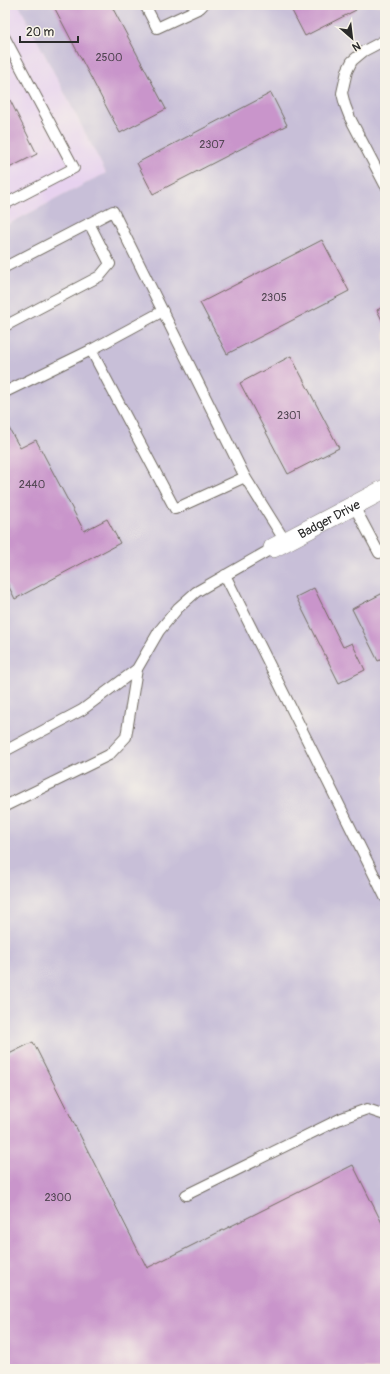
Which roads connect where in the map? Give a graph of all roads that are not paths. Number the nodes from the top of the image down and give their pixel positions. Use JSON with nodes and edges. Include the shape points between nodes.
{"nodes":[{"id":1,"x":145,"y":5,"type":"edge"},
{"id":2,"x":202,"y":5,"type":"edge"},
{"id":3,"x":5,"y":38,"type":"edge"},
{"id":4,"x":385,"y":40,"type":"edge"},
{"id":5,"x":385,"y":185,"type":"edge"},
{"id":6,"x":5,"y":204,"type":"edge"},
{"id":7,"x":90,"y":223,"type":"junction"},
{"id":8,"x":5,"y":267,"type":"edge"},
{"id":9,"x":163,"y":311,"type":"junction"},
{"id":10,"x":5,"y":326,"type":"edge"},
{"id":11,"x":91,"y":350,"type":"junction"},
{"id":12,"x":5,"y":392,"type":"edge"},
{"id":13,"x":245,"y":477,"type":"junction"},
{"id":14,"x":385,"y":490,"type":"edge"},
{"id":15,"x":354,"y":506,"type":"junction"},
{"id":16,"x":279,"y":544,"type":"junction"},
{"id":17,"x":385,"y":550,"type":"edge"},
{"id":18,"x":225,"y":575,"type":"junction"},
{"id":19,"x":137,"y":669,"type":"junction"},
{"id":20,"x":5,"y":751,"type":"edge"},
{"id":21,"x":5,"y":806,"type":"edge"},
{"id":22,"x":385,"y":897,"type":"edge"},
{"id":23,"x":385,"y":1114,"type":"edge"},
{"id":24,"x":186,"y":1195,"type":"dead end"}],
"edges":[{"from":1,"to":2,"type":"lane","via":[[157,28]]},
{"from":3,"to":6,"type":"lane","via":[[74,168]]},
{"from":4,"to":5,"type":"lane","via":[[352,61],[347,70],[342,93],[350,118]]},
{"from":7,"to":8,"type":"lane"},
{"from":7,"to":9,"type":"lane","via":[[113,211]]},
{"from":7,"to":10,"type":"lane","via":[[110,264],[100,276]]},
{"from":9,"to":11,"type":"lane"},
{"from":9,"to":13,"type":"lane"},
{"from":11,"to":12,"type":"lane"},
{"from":11,"to":13,"type":"lane","via":[[175,509]]},
{"from":13,"to":16,"type":"lane"},
{"from":14,"to":15,"type":"street","name":"Badger Drive"},
{"from":15,"to":16,"type":"street","name":"Badger Drive"},
{"from":15,"to":17,"type":"lane","via":[[379,554]]},
{"from":16,"to":18,"type":"lane"},
{"from":18,"to":19,"type":"lane","via":[[196,592],[178,608],[159,631]]},
{"from":18,"to":22,"type":"lane"},
{"from":19,"to":20,"type":"lane","via":[[82,710]]},
{"from":19,"to":21,"type":"lane","via":[[126,737],[109,755]]},
{"from":23,"to":24,"type":"lane","via":[[367,1109],[342,1118]]}]}
